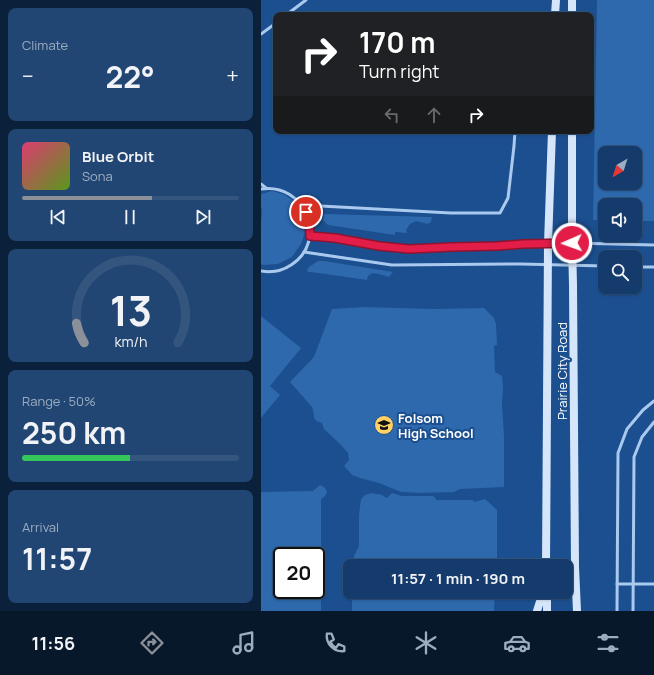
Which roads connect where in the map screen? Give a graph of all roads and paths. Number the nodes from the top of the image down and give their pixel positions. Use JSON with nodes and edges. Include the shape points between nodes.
{"nodes":[{"id":1,"x":306,"y":0,"type":"edge"},
{"id":2,"x":556,"y":0,"type":"edge"},
{"id":3,"x":572,"y":0,"type":"edge"},
{"id":4,"x":290,"y":12,"type":"edge"},
{"id":5,"x":555,"y":12,"type":"edge"},
{"id":6,"x":572,"y":12,"type":"edge"},
{"id":7,"x":273,"y":25,"type":"edge"},
{"id":8,"x":261,"y":34,"type":"edge"},
{"id":9,"x":515,"y":134,"type":"edge"},
{"id":10,"x":552,"y":134,"type":"edge"},
{"id":11,"x":572,"y":134,"type":"edge"},
{"id":12,"x":261,"y":184,"type":"edge"},
{"id":13,"x":266,"y":188,"type":"junction"},
{"id":14,"x":261,"y":189,"type":"edge"},
{"id":15,"x":302,"y":205,"type":"junction"},
{"id":16,"x":310,"y":236,"type":"junction"},
{"id":17,"x":572,"y":243,"type":"junction"},
{"id":18,"x":548,"y":244,"type":"junction"},
{"id":19,"x":654,"y":245,"type":"edge"},
{"id":20,"x":304,"y":252,"type":"junction"},
{"id":21,"x":548,"y":265,"type":"junction"},
{"id":22,"x":573,"y":266,"type":"junction"},
{"id":23,"x":598,"y":266,"type":"edge"},
{"id":24,"x":642,"y":267,"type":"edge"},
{"id":25,"x":654,"y":267,"type":"edge"},
{"id":26,"x":261,"y":271,"type":"edge"},
{"id":27,"x":654,"y":401,"type":"edge"},
{"id":28,"x":654,"y":422,"type":"edge"},
{"id":29,"x":546,"y":559,"type":"edge"},
{"id":30,"x":617,"y":584,"type":"junction"},
{"id":31,"x":633,"y":584,"type":"junction"},
{"id":32,"x":654,"y":584,"type":"edge"},
{"id":33,"x":541,"y":599,"type":"edge"},
{"id":34,"x":547,"y":599,"type":"edge"},
{"id":35,"x":537,"y":611,"type":"edge"},
{"id":36,"x":547,"y":611,"type":"edge"},
{"id":37,"x":577,"y":611,"type":"edge"},
{"id":38,"x":617,"y":611,"type":"edge"},
{"id":39,"x":633,"y":611,"type":"edge"}],
"edges":[{"from":1,"to":4,"type":"lane"},
{"from":2,"to":5,"type":"main road"},
{"from":3,"to":6,"type":"main road"},
{"from":7,"to":8,"type":"lane"},
{"from":9,"to":15,"type":"lane","via":[[508,198],[500,213],[451,214]]},
{"from":10,"to":18,"type":"main road","name":"Prairie City Road"},
{"from":11,"to":17,"type":"main road","name":"Prairie City Road"},
{"from":12,"to":13,"type":"lane"},
{"from":13,"to":14,"type":"lane"},
{"from":13,"to":15,"type":"lane","via":[[282,191]]},
{"from":15,"to":16,"type":"lane","via":[[309,220]]},
{"from":16,"to":18,"type":"lane","via":[[409,249]]},
{"from":16,"to":20,"type":"lane"},
{"from":17,"to":18,"type":"lane"},
{"from":17,"to":19,"type":"lane"},
{"from":17,"to":22,"type":"main road","name":"Prairie City Road"},
{"from":18,"to":21,"type":"main road","name":"Prairie City Road"},
{"from":20,"to":21,"type":"lane","via":[[393,265]]},
{"from":20,"to":26,"type":"lane","via":[[287,268],[273,272]]},
{"from":21,"to":22,"type":"lane"},
{"from":21,"to":29,"type":"main road","name":"Prairie City Road"},
{"from":22,"to":23,"type":"lane"},
{"from":22,"to":37,"type":"main road","name":"Prairie City Road"},
{"from":24,"to":25,"type":"lane"},
{"from":27,"to":30,"type":"lane","via":[[627,429],[618,454]]},
{"from":28,"to":31,"type":"lane","via":[[642,437],[634,457]]},
{"from":30,"to":31,"type":"lane"},
{"from":30,"to":38,"type":"lane"},
{"from":31,"to":32,"type":"lane"},
{"from":31,"to":39,"type":"lane"},
{"from":33,"to":35,"type":"main road"},
{"from":34,"to":36,"type":"main road"}]}
